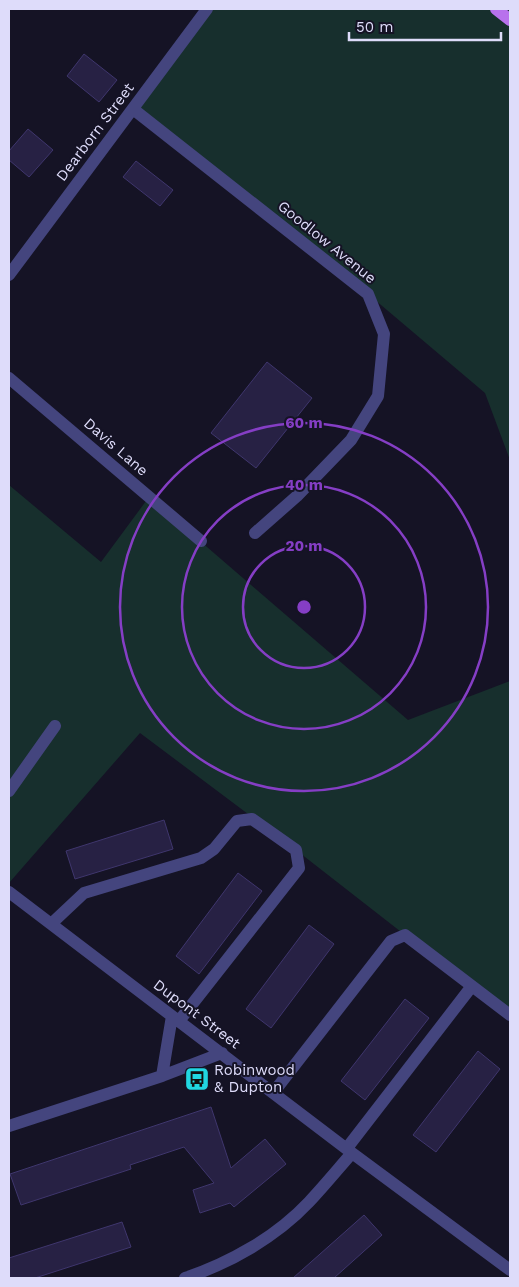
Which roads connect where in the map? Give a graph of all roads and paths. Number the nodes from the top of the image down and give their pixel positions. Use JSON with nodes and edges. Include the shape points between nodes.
{"nodes":[{"id":1,"x":207,"y":9,"type":"edge"},
{"id":2,"x":496,"y":9,"type":"edge"},
{"id":3,"x":510,"y":20,"type":"edge"},
{"id":4,"x":133,"y":109,"type":"junction"},
{"id":5,"x":9,"y":275,"type":"edge"},
{"id":6,"x":9,"y":378,"type":"edge"},
{"id":7,"x":255,"y":533,"type":"dead end"},
{"id":8,"x":201,"y":541,"type":"dead end"},
{"id":9,"x":55,"y":726,"type":"dead end"},
{"id":10,"x":9,"y":791,"type":"edge"},
{"id":11,"x":9,"y":892,"type":"edge"},
{"id":12,"x":51,"y":924,"type":"junction"},
{"id":13,"x":472,"y":986,"type":"junction"},
{"id":14,"x":510,"y":1015,"type":"edge"},
{"id":15,"x":176,"y":1019,"type":"junction"},
{"id":16,"x":222,"y":1053,"type":"junction"},
{"id":17,"x":162,"y":1076,"type":"junction"},
{"id":18,"x":273,"y":1093,"type":"junction"},
{"id":19,"x":9,"y":1126,"type":"edge"},
{"id":20,"x":349,"y":1150,"type":"junction"},
{"id":21,"x":510,"y":1270,"type":"edge"},
{"id":22,"x":510,"y":1274,"type":"edge"},
{"id":23,"x":185,"y":1278,"type":"edge"},
{"id":24,"x":507,"y":1278,"type":"edge"}],
"edges":[{"from":1,"to":4,"type":"street","name":"Dearborn Street"},
{"from":2,"to":3,"type":"main road"},
{"from":4,"to":5,"type":"street","name":"Dearborn Street"},
{"from":4,"to":7,"type":"street","name":"Goodlow Avenue","via":[[368,294],[384,334],[378,396],[351,440],[297,496]]},
{"from":6,"to":8,"type":"street","name":"Davis Lane"},
{"from":9,"to":10,"type":"street"},
{"from":11,"to":12,"type":"street","name":"Dupont Street"},
{"from":12,"to":15,"type":"street","name":"Dupont Street"},
{"from":12,"to":15,"type":"street","via":[[84,893],[201,858],[214,849],[237,821],[252,819],[296,850],[299,868]]},
{"from":13,"to":14,"type":"street"},
{"from":13,"to":18,"type":"street","via":[[405,936],[391,941]]},
{"from":13,"to":20,"type":"street"},
{"from":15,"to":16,"type":"street","name":"Dupont Street"},
{"from":15,"to":17,"type":"street"},
{"from":16,"to":17,"type":"street"},
{"from":16,"to":18,"type":"street","name":"Dupont Street"},
{"from":17,"to":19,"type":"street"},
{"from":18,"to":20,"type":"street","name":"Dupont Street"},
{"from":20,"to":21,"type":"street","name":"Dupont Street"},
{"from":20,"to":23,"type":"street","via":[[308,1203],[280,1227],[217,1266]]},
{"from":22,"to":24,"type":"street"}]}
